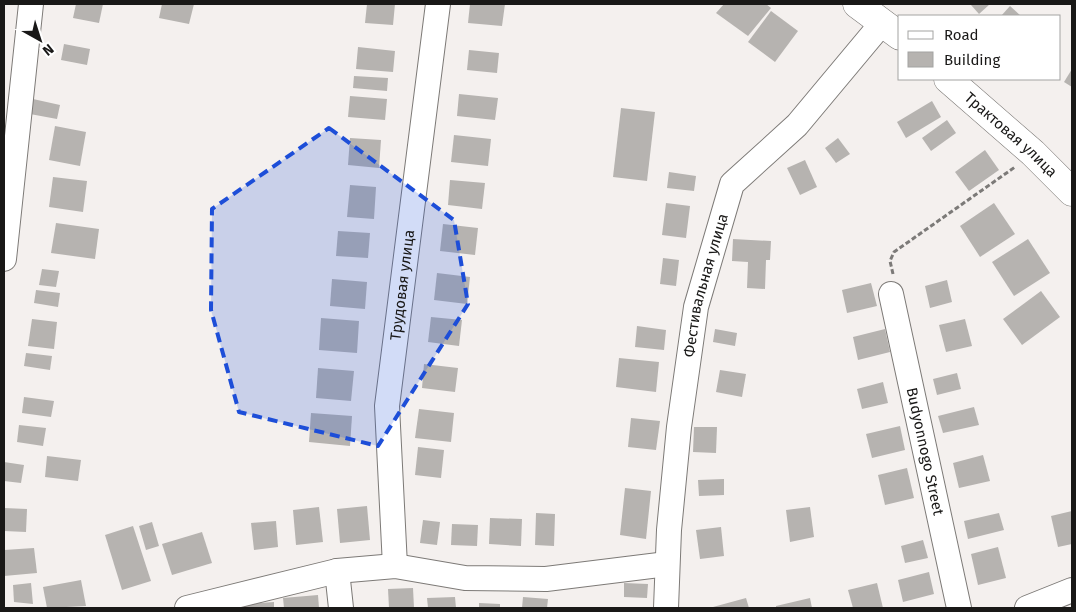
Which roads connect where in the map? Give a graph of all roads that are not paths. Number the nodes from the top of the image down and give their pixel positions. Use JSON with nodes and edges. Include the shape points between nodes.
{"nodes":[{"id":1,"x":30,"y":4,"type":"edge"},
{"id":2,"x":438,"y":4,"type":"edge"},
{"id":3,"x":858,"y":4,"type":"edge"},
{"id":4,"x":892,"y":29,"type":"edge"},
{"id":5,"x":949,"y":80,"type":"edge"},
{"id":6,"x":1072,"y":192,"type":"edge"},
{"id":7,"x":4,"y":259,"type":"edge"},
{"id":8,"x":891,"y":294,"type":"road end"},
{"id":9,"x":667,"y":564,"type":"junction"},
{"id":10,"x":394,"y":566,"type":"junction"},
{"id":11,"x":337,"y":571,"type":"junction"},
{"id":12,"x":1072,"y":590,"type":"edge"},
{"id":13,"x":187,"y":608,"type":"edge"},
{"id":14,"x":341,"y":608,"type":"edge"},
{"id":15,"x":666,"y":608,"type":"edge"},
{"id":16,"x":959,"y":608,"type":"edge"},
{"id":17,"x":1027,"y":608,"type":"edge"}],
"edges":[{"from":1,"to":7,"type":"street"},
{"from":2,"to":10,"type":"street","name":"Трудовая улица","via":[[387,406]]},
{"from":3,"to":4,"type":"street"},
{"from":4,"to":9,"type":"street","name":"Фестивальная улица","via":[[797,126],[732,184],[696,307]]},
{"from":5,"to":6,"type":"street","name":"Трактовая улица","via":[[1033,153]]},
{"from":8,"to":16,"type":"street","name":"Budyonnogo Street"},
{"from":9,"to":10,"type":"street","via":[[546,579],[465,578]]},
{"from":9,"to":15,"type":"street","name":"Фестивальная улица"},
{"from":10,"to":11,"type":"street"},
{"from":11,"to":13,"type":"street"},
{"from":11,"to":14,"type":"street"},
{"from":12,"to":17,"type":"street"}]}
